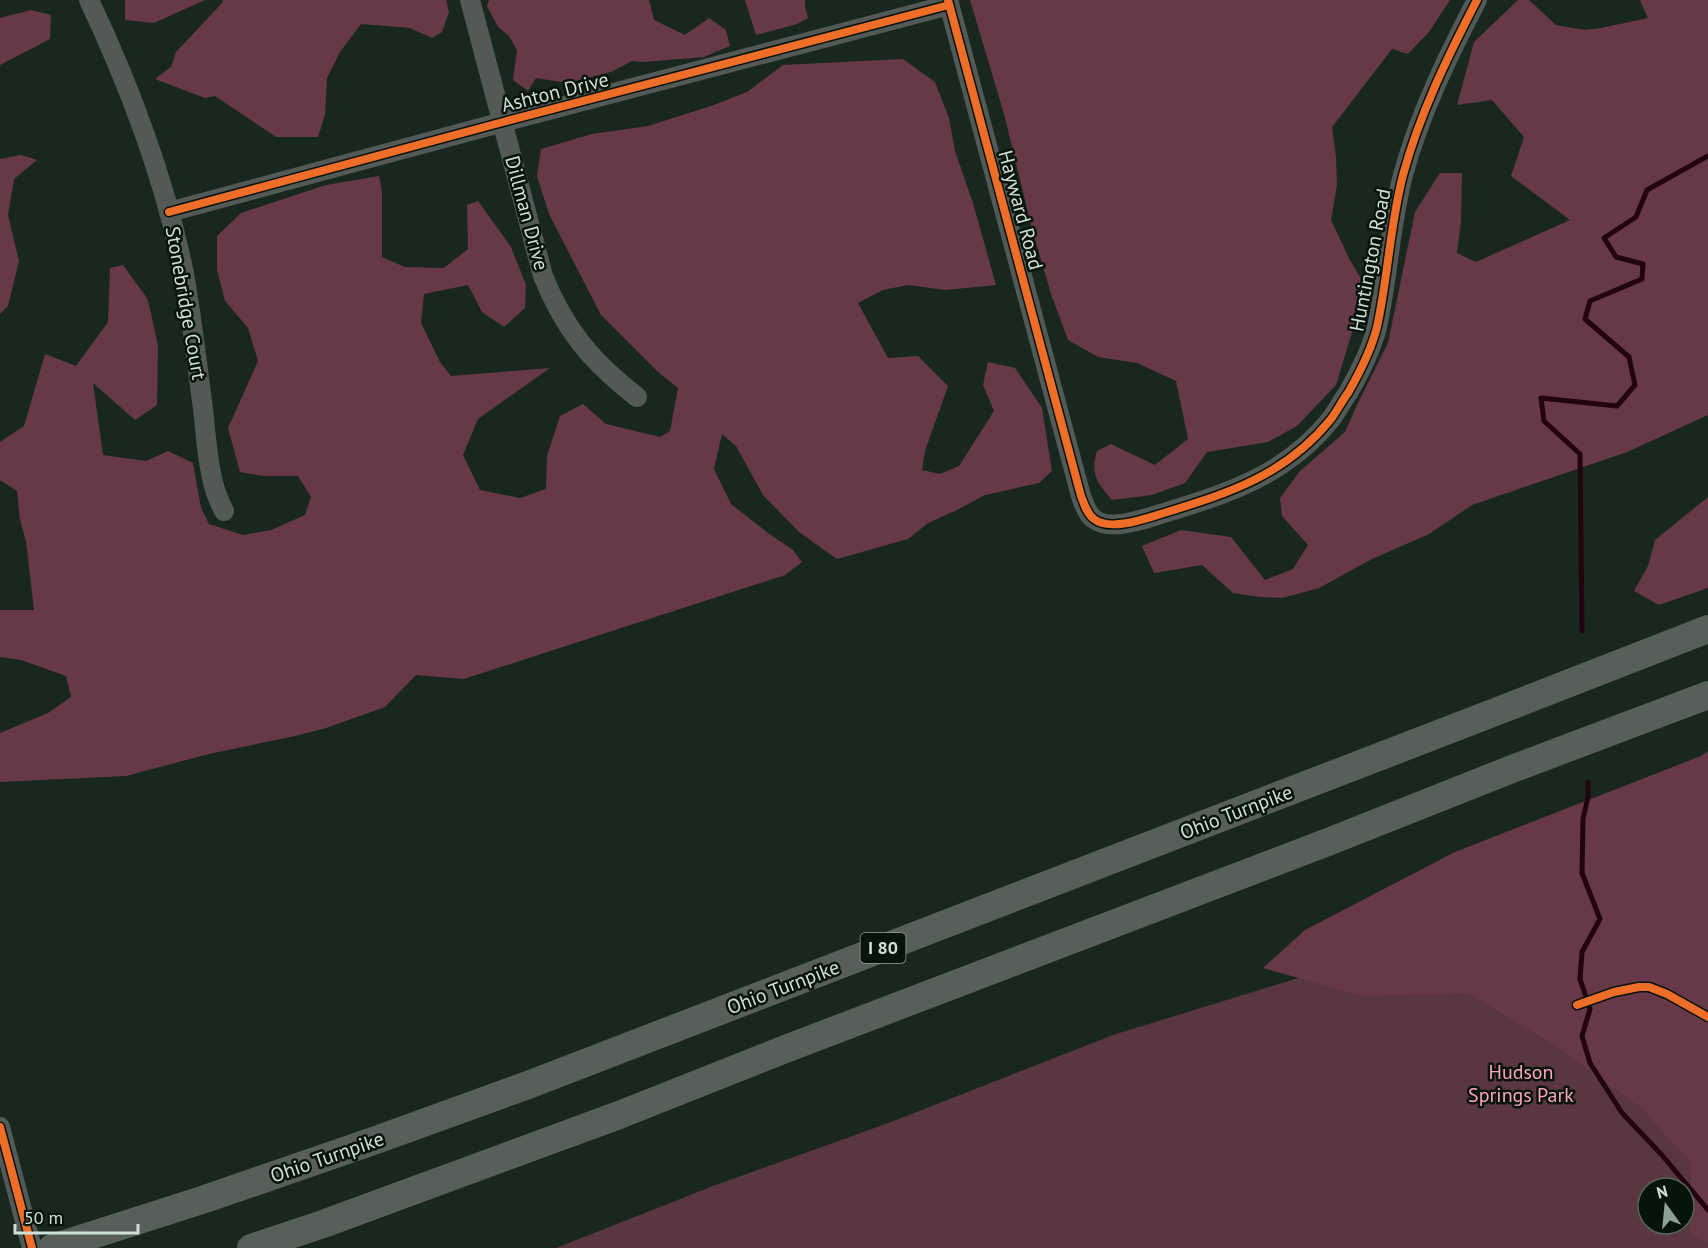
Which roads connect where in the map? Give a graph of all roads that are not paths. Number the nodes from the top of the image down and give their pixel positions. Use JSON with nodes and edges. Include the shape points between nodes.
{"nodes":[{"id":1,"x":89,"y":0,"type":"edge"},
{"id":2,"x":471,"y":0,"type":"edge"},
{"id":3,"x":1477,"y":0,"type":"edge"},
{"id":4,"x":949,"y":3,"type":"edge"},
{"id":5,"x":503,"y":123,"type":"junction"},
{"id":6,"x":170,"y":212,"type":"junction"},
{"id":7,"x":637,"y":397,"type":"dead end"},
{"id":8,"x":1063,"y":429,"type":"joint"},
{"id":9,"x":224,"y":511,"type":"dead end"},
{"id":10,"x":1708,"y":629,"type":"edge"},
{"id":11,"x":1708,"y":695,"type":"edge"},
{"id":12,"x":0,"y":1127,"type":"edge"},
{"id":13,"x":32,"y":1248,"type":"edge"},
{"id":14,"x":52,"y":1248,"type":"edge"},
{"id":15,"x":251,"y":1248,"type":"edge"}],
"edges":[{"from":1,"to":6,"type":"street","name":"Stonebridge Court","via":[[126,84]]},
{"from":2,"to":5,"type":"street","name":"Dillman Drive"},
{"from":3,"to":8,"type":"street","name":"Huntington Road","via":[[1423,113],[1403,175],[1377,328],[1367,357],[1332,418],[1314,438],[1264,476],[1236,490],[1126,524],[1107,524],[1095,521],[1087,510]]},
{"from":4,"to":5,"type":"street","name":"Ashton Drive"},
{"from":4,"to":8,"type":"street","name":"Hayward Road"},
{"from":5,"to":6,"type":"street","name":"Ashton Drive"},
{"from":5,"to":7,"type":"street","name":"Dillman Drive","via":[[543,276],[554,302],[578,341]]},
{"from":6,"to":9,"type":"street","name":"Stonebridge Court","via":[[194,339],[208,463]]},
{"from":10,"to":14,"type":"highway","name":"Ohio Turnpike","number":"I 80","via":[[528,1085],[206,1199]]},
{"from":11,"to":15,"type":"highway","via":[[620,1116]]},
{"from":12,"to":13,"type":"street"}]}
